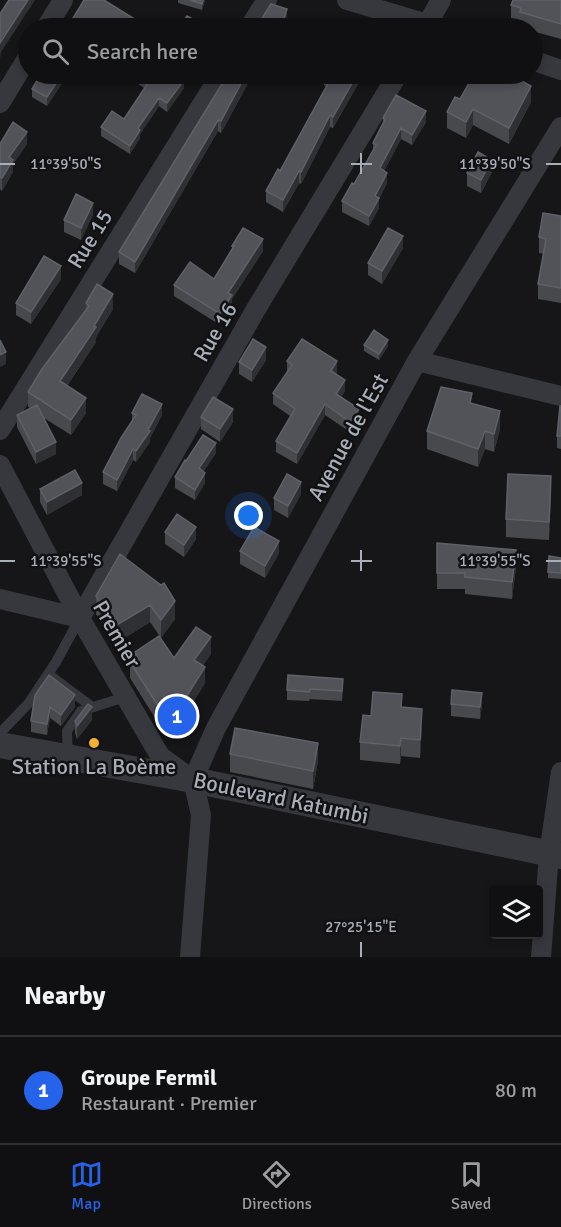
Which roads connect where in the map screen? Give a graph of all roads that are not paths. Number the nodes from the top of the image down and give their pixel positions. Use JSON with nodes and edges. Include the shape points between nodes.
{"nodes":[{"id":1,"x":63,"y":0,"type":"edge"},
{"id":2,"x":267,"y":0,"type":"edge"},
{"id":3,"x":346,"y":0,"type":"edge"},
{"id":4,"x":441,"y":0,"type":"edge"},
{"id":5,"x":52,"y":18,"type":"edge"},
{"id":6,"x":255,"y":18,"type":"edge"},
{"id":7,"x":403,"y":18,"type":"edge"},
{"id":8,"x":434,"y":18,"type":"edge"},
{"id":9,"x":543,"y":64,"type":"edge"},
{"id":10,"x":561,"y":70,"type":"edge"},
{"id":11,"x":18,"y":73,"type":"edge"},
{"id":12,"x":215,"y":84,"type":"edge"},
{"id":13,"x":392,"y":84,"type":"edge"},
{"id":14,"x":0,"y":103,"type":"edge"},
{"id":15,"x":561,"y":127,"type":"edge"},
{"id":16,"x":417,"y":361,"type":"junction"},
{"id":17,"x":561,"y":396,"type":"edge"},
{"id":18,"x":0,"y":430,"type":"edge"},
{"id":19,"x":0,"y":465,"type":"edge"},
{"id":20,"x":0,"y":598,"type":"edge"},
{"id":21,"x":80,"y":618,"type":"junction"},
{"id":22,"x":48,"y":674,"type":"junction"},
{"id":23,"x":126,"y":697,"type":"junction"},
{"id":24,"x":91,"y":706,"type":"junction"},
{"id":25,"x":0,"y":733,"type":"edge"},
{"id":26,"x":0,"y":745,"type":"edge"},
{"id":27,"x":68,"y":759,"type":"junction"},
{"id":28,"x":561,"y":772,"type":"edge"},
{"id":29,"x":193,"y":780,"type":"junction"},
{"id":30,"x":555,"y":855,"type":"edge"},
{"id":31,"x":190,"y":957,"type":"edge"},
{"id":32,"x":540,"y":957,"type":"edge"}],
"edges":[{"from":1,"to":5,"type":"street"},
{"from":2,"to":6,"type":"street"},
{"from":3,"to":7,"type":"street"},
{"from":4,"to":8,"type":"street"},
{"from":9,"to":10,"type":"street"},
{"from":11,"to":14,"type":"street"},
{"from":12,"to":18,"type":"street","name":"Rue 15"},
{"from":13,"to":21,"type":"street","name":"Rue 16","via":[[256,309]]},
{"from":15,"to":16,"type":"street","name":"Avenue de l'Est"},
{"from":16,"to":17,"type":"street"},
{"from":16,"to":29,"type":"street","name":"Avenue de l'Est","via":[[216,729]]},
{"from":19,"to":21,"type":"street","name":"Premier"},
{"from":20,"to":21,"type":"street"},
{"from":21,"to":22,"type":"lane"},
{"from":21,"to":23,"type":"street","name":"Premier"},
{"from":22,"to":24,"type":"lane"},
{"from":22,"to":25,"type":"lane","via":[[28,704]]},
{"from":23,"to":24,"type":"lane"},
{"from":23,"to":29,"type":"street","name":"Premier","via":[[160,756]]},
{"from":24,"to":27,"type":"lane","via":[[81,711],[67,731]]},
{"from":26,"to":27,"type":"street","name":"Boulevard Katumbi"},
{"from":27,"to":29,"type":"street","name":"Boulevard Katumbi"},
{"from":28,"to":30,"type":"street"},
{"from":29,"to":30,"type":"street","name":"Boulevard Katumbi"},
{"from":29,"to":31,"type":"street","via":[[201,814]]},
{"from":30,"to":32,"type":"street"}]}
